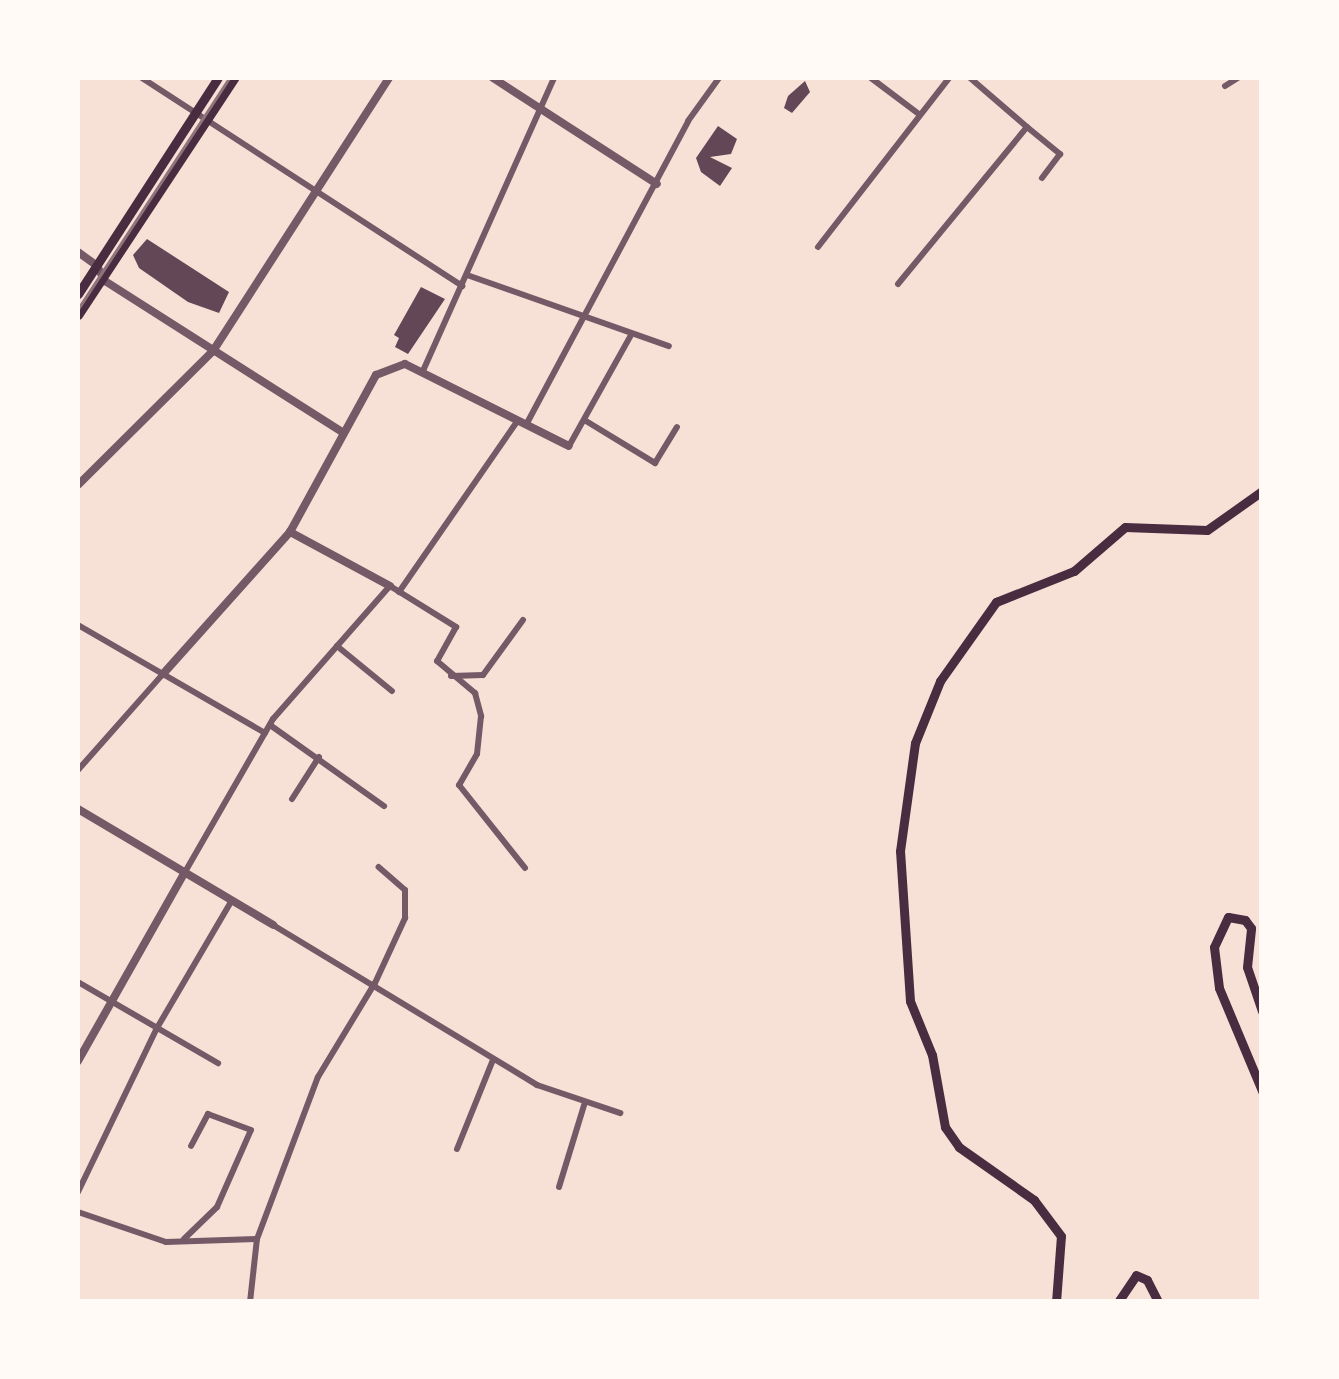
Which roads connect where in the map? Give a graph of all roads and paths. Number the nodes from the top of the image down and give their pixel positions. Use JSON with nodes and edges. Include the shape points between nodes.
{"nodes":[{"id":1,"x":142,"y":78,"type":"edge"},
{"id":2,"x":218,"y":78,"type":"edge"},
{"id":3,"x":234,"y":78,"type":"edge"},
{"id":4,"x":389,"y":78,"type":"edge"},
{"id":5,"x":493,"y":78,"type":"edge"},
{"id":6,"x":554,"y":78,"type":"edge"},
{"id":7,"x":719,"y":78,"type":"edge"},
{"id":8,"x":870,"y":78,"type":"edge"},
{"id":9,"x":949,"y":78,"type":"edge"},
{"id":10,"x":970,"y":78,"type":"edge"},
{"id":11,"x":1238,"y":78,"type":"edge"},
{"id":12,"x":1225,"y":86,"type":"dead end"},
{"id":13,"x":541,"y":109,"type":"junction"},
{"id":14,"x":194,"y":114,"type":"junction"},
{"id":15,"x":920,"y":114,"type":"junction"},
{"id":16,"x":207,"y":125,"type":"junction"},
{"id":17,"x":1026,"y":126,"type":"junction"},
{"id":18,"x":1042,"y":178,"type":"dead end"},
{"id":19,"x":657,"y":184,"type":"junction"},
{"id":20,"x":317,"y":191,"type":"junction"},
{"id":21,"x":818,"y":247,"type":"dead end"},
{"id":22,"x":78,"y":252,"type":"edge"},
{"id":23,"x":97,"y":266,"type":"junction"},
{"id":24,"x":467,"y":275,"type":"junction"},
{"id":25,"x":82,"y":279,"type":"edge"},
{"id":26,"x":105,"y":281,"type":"junction"},
{"id":27,"x":898,"y":284,"type":"dead end"},
{"id":28,"x":462,"y":286,"type":"junction"},
{"id":29,"x":78,"y":294,"type":"edge"},
{"id":30,"x":78,"y":314,"type":"edge"},
{"id":31,"x":584,"y":318,"type":"junction"},
{"id":32,"x":631,"y":335,"type":"junction"},
{"id":33,"x":669,"y":346,"type":"dead end"},
{"id":34,"x":212,"y":351,"type":"junction"},
{"id":35,"x":422,"y":373,"type":"junction"},
{"id":36,"x":586,"y":421,"type":"junction"},
{"id":37,"x":522,"y":422,"type":"junction"},
{"id":38,"x":677,"y":427,"type":"dead end"},
{"id":39,"x":342,"y":432,"type":"junction"},
{"id":40,"x":570,"y":446,"type":"joint"},
{"id":41,"x":78,"y":486,"type":"edge"},
{"id":42,"x":1262,"y":491,"type":"edge"},
{"id":43,"x":290,"y":532,"type":"junction"},
{"id":44,"x":394,"y":589,"type":"junction"},
{"id":45,"x":524,"y":620,"type":"dead end"},
{"id":46,"x":78,"y":625,"type":"edge"},
{"id":47,"x":336,"y":646,"type":"junction"},
{"id":48,"x":162,"y":674,"type":"junction"},
{"id":49,"x":450,"y":676,"type":"junction"},
{"id":50,"x":392,"y":691,"type":"dead end"},
{"id":51,"x":270,"y":724,"type":"junction"},
{"id":52,"x":265,"y":733,"type":"junction"},
{"id":53,"x":319,"y":757,"type":"junction"},
{"id":54,"x":78,"y":770,"type":"edge"},
{"id":55,"x":292,"y":799,"type":"dead end"},
{"id":56,"x":384,"y":806,"type":"dead end"},
{"id":57,"x":78,"y":809,"type":"edge"},
{"id":58,"x":378,"y":867,"type":"dead end"},
{"id":59,"x":525,"y":868,"type":"dead end"},
{"id":60,"x":186,"y":872,"type":"junction"},
{"id":61,"x":232,"y":900,"type":"junction"},
{"id":62,"x":273,"y":925,"type":"joint"},
{"id":63,"x":78,"y":982,"type":"edge"},
{"id":64,"x":375,"y":984,"type":"junction"},
{"id":65,"x":112,"y":1002,"type":"junction"},
{"id":66,"x":1262,"y":1012,"type":"edge"},
{"id":67,"x":157,"y":1028,"type":"junction"},
{"id":68,"x":493,"y":1060,"type":"junction"},
{"id":69,"x":78,"y":1062,"type":"edge"},
{"id":70,"x":218,"y":1063,"type":"dead end"},
{"id":71,"x":1262,"y":1092,"type":"edge"},
{"id":72,"x":584,"y":1105,"type":"junction"},
{"id":73,"x":620,"y":1113,"type":"dead end"},
{"id":74,"x":191,"y":1146,"type":"dead end"},
{"id":75,"x":457,"y":1149,"type":"dead end"},
{"id":76,"x":78,"y":1162,"type":"edge"},
{"id":77,"x":86,"y":1166,"type":"junction"},
{"id":78,"x":559,"y":1187,"type":"dead end"},
{"id":79,"x":78,"y":1192,"type":"edge"},
{"id":80,"x":78,"y":1212,"type":"edge"},
{"id":81,"x":258,"y":1239,"type":"junction"},
{"id":82,"x":184,"y":1240,"type":"junction"},
{"id":83,"x":250,"y":1302,"type":"edge"},
{"id":84,"x":1056,"y":1302,"type":"edge"},
{"id":85,"x":1118,"y":1302,"type":"edge"},
{"id":86,"x":1158,"y":1302,"type":"edge"}],
"edges":[{"from":1,"to":14,"type":"street"},
{"from":2,"to":14,"type":"main road"},
{"from":3,"to":16,"type":"main road"},
{"from":4,"to":20,"type":"street"},
{"from":5,"to":13,"type":"street"},
{"from":6,"to":13,"type":"street"},
{"from":7,"to":19,"type":"street","via":[[688,121]]},
{"from":8,"to":15,"type":"street"},
{"from":9,"to":15,"type":"street"},
{"from":10,"to":17,"type":"street"},
{"from":11,"to":12,"type":"street"},
{"from":13,"to":19,"type":"street"},
{"from":13,"to":24,"type":"street"},
{"from":14,"to":16,"type":"street"},
{"from":14,"to":23,"type":"main road"},
{"from":15,"to":21,"type":"street"},
{"from":16,"to":20,"type":"street"},
{"from":16,"to":26,"type":"main road"},
{"from":17,"to":18,"type":"street","via":[[1060,154]]},
{"from":17,"to":27,"type":"street"},
{"from":19,"to":31,"type":"street"},
{"from":20,"to":28,"type":"street"},
{"from":20,"to":34,"type":"street"},
{"from":22,"to":23,"type":"street"},
{"from":23,"to":25,"type":"main road"},
{"from":23,"to":26,"type":"street"},
{"from":24,"to":28,"type":"street"},
{"from":24,"to":31,"type":"street"},
{"from":25,"to":26,"type":"street"},
{"from":25,"to":29,"type":"main road"},
{"from":26,"to":30,"type":"main road"},
{"from":26,"to":34,"type":"street"},
{"from":28,"to":35,"type":"street"},
{"from":31,"to":32,"type":"street"},
{"from":31,"to":37,"type":"street"},
{"from":32,"to":33,"type":"street"},
{"from":32,"to":36,"type":"street"},
{"from":34,"to":39,"type":"street"},
{"from":34,"to":41,"type":"street"},
{"from":35,"to":37,"type":"street"},
{"from":35,"to":39,"type":"street","via":[[405,364],[388,366],[365,387]]},
{"from":36,"to":38,"type":"street","via":[[655,463]]},
{"from":36,"to":40,"type":"street"},
{"from":37,"to":40,"type":"street"},
{"from":37,"to":44,"type":"street"},
{"from":39,"to":43,"type":"street"},
{"from":42,"to":84,"type":"main road","via":[[1207,530],[1125,527],[1074,571],[996,602],[940,681],[914,743],[900,851],[910,1001],[932,1055],[945,1127],[958,1146],[1034,1200],[1061,1236]]},
{"from":43,"to":44,"type":"street"},
{"from":43,"to":48,"type":"street"},
{"from":44,"to":47,"type":"street"},
{"from":44,"to":49,"type":"street","via":[[456,627],[436,655]]},
{"from":45,"to":49,"type":"street","via":[[483,676]]},
{"from":46,"to":48,"type":"street"},
{"from":47,"to":50,"type":"street"},
{"from":47,"to":51,"type":"street"},
{"from":48,"to":52,"type":"street"},
{"from":48,"to":54,"type":"street"},
{"from":49,"to":59,"type":"street","via":[[475,693],[482,716],[478,754],[459,785]]},
{"from":51,"to":52,"type":"street"},
{"from":51,"to":53,"type":"street"},
{"from":52,"to":60,"type":"street"},
{"from":53,"to":55,"type":"street"},
{"from":53,"to":56,"type":"street"},
{"from":57,"to":60,"type":"street"},
{"from":58,"to":64,"type":"street","via":[[408,900]]},
{"from":60,"to":61,"type":"street"},
{"from":60,"to":65,"type":"street"},
{"from":61,"to":62,"type":"street"},
{"from":61,"to":67,"type":"street"},
{"from":62,"to":64,"type":"street"},
{"from":63,"to":65,"type":"street"},
{"from":64,"to":68,"type":"street"},
{"from":64,"to":81,"type":"street","via":[[318,1077]]},
{"from":65,"to":67,"type":"street"},
{"from":65,"to":69,"type":"street"},
{"from":66,"to":71,"type":"main road","via":[[1247,968],[1251,928],[1233,916],[1216,934],[1217,978]]},
{"from":67,"to":70,"type":"street"},
{"from":67,"to":77,"type":"street"},
{"from":68,"to":72,"type":"street"},
{"from":68,"to":75,"type":"street"},
{"from":72,"to":73,"type":"street"},
{"from":72,"to":78,"type":"street"},
{"from":74,"to":82,"type":"street","via":[[208,1114],[251,1130],[216,1207]]},
{"from":76,"to":77,"type":"street"},
{"from":77,"to":79,"type":"street"},
{"from":80,"to":82,"type":"street","via":[[166,1242]]},
{"from":81,"to":82,"type":"street"},
{"from":81,"to":83,"type":"street"},
{"from":85,"to":86,"type":"main road","via":[[1136,1274]]}]}
